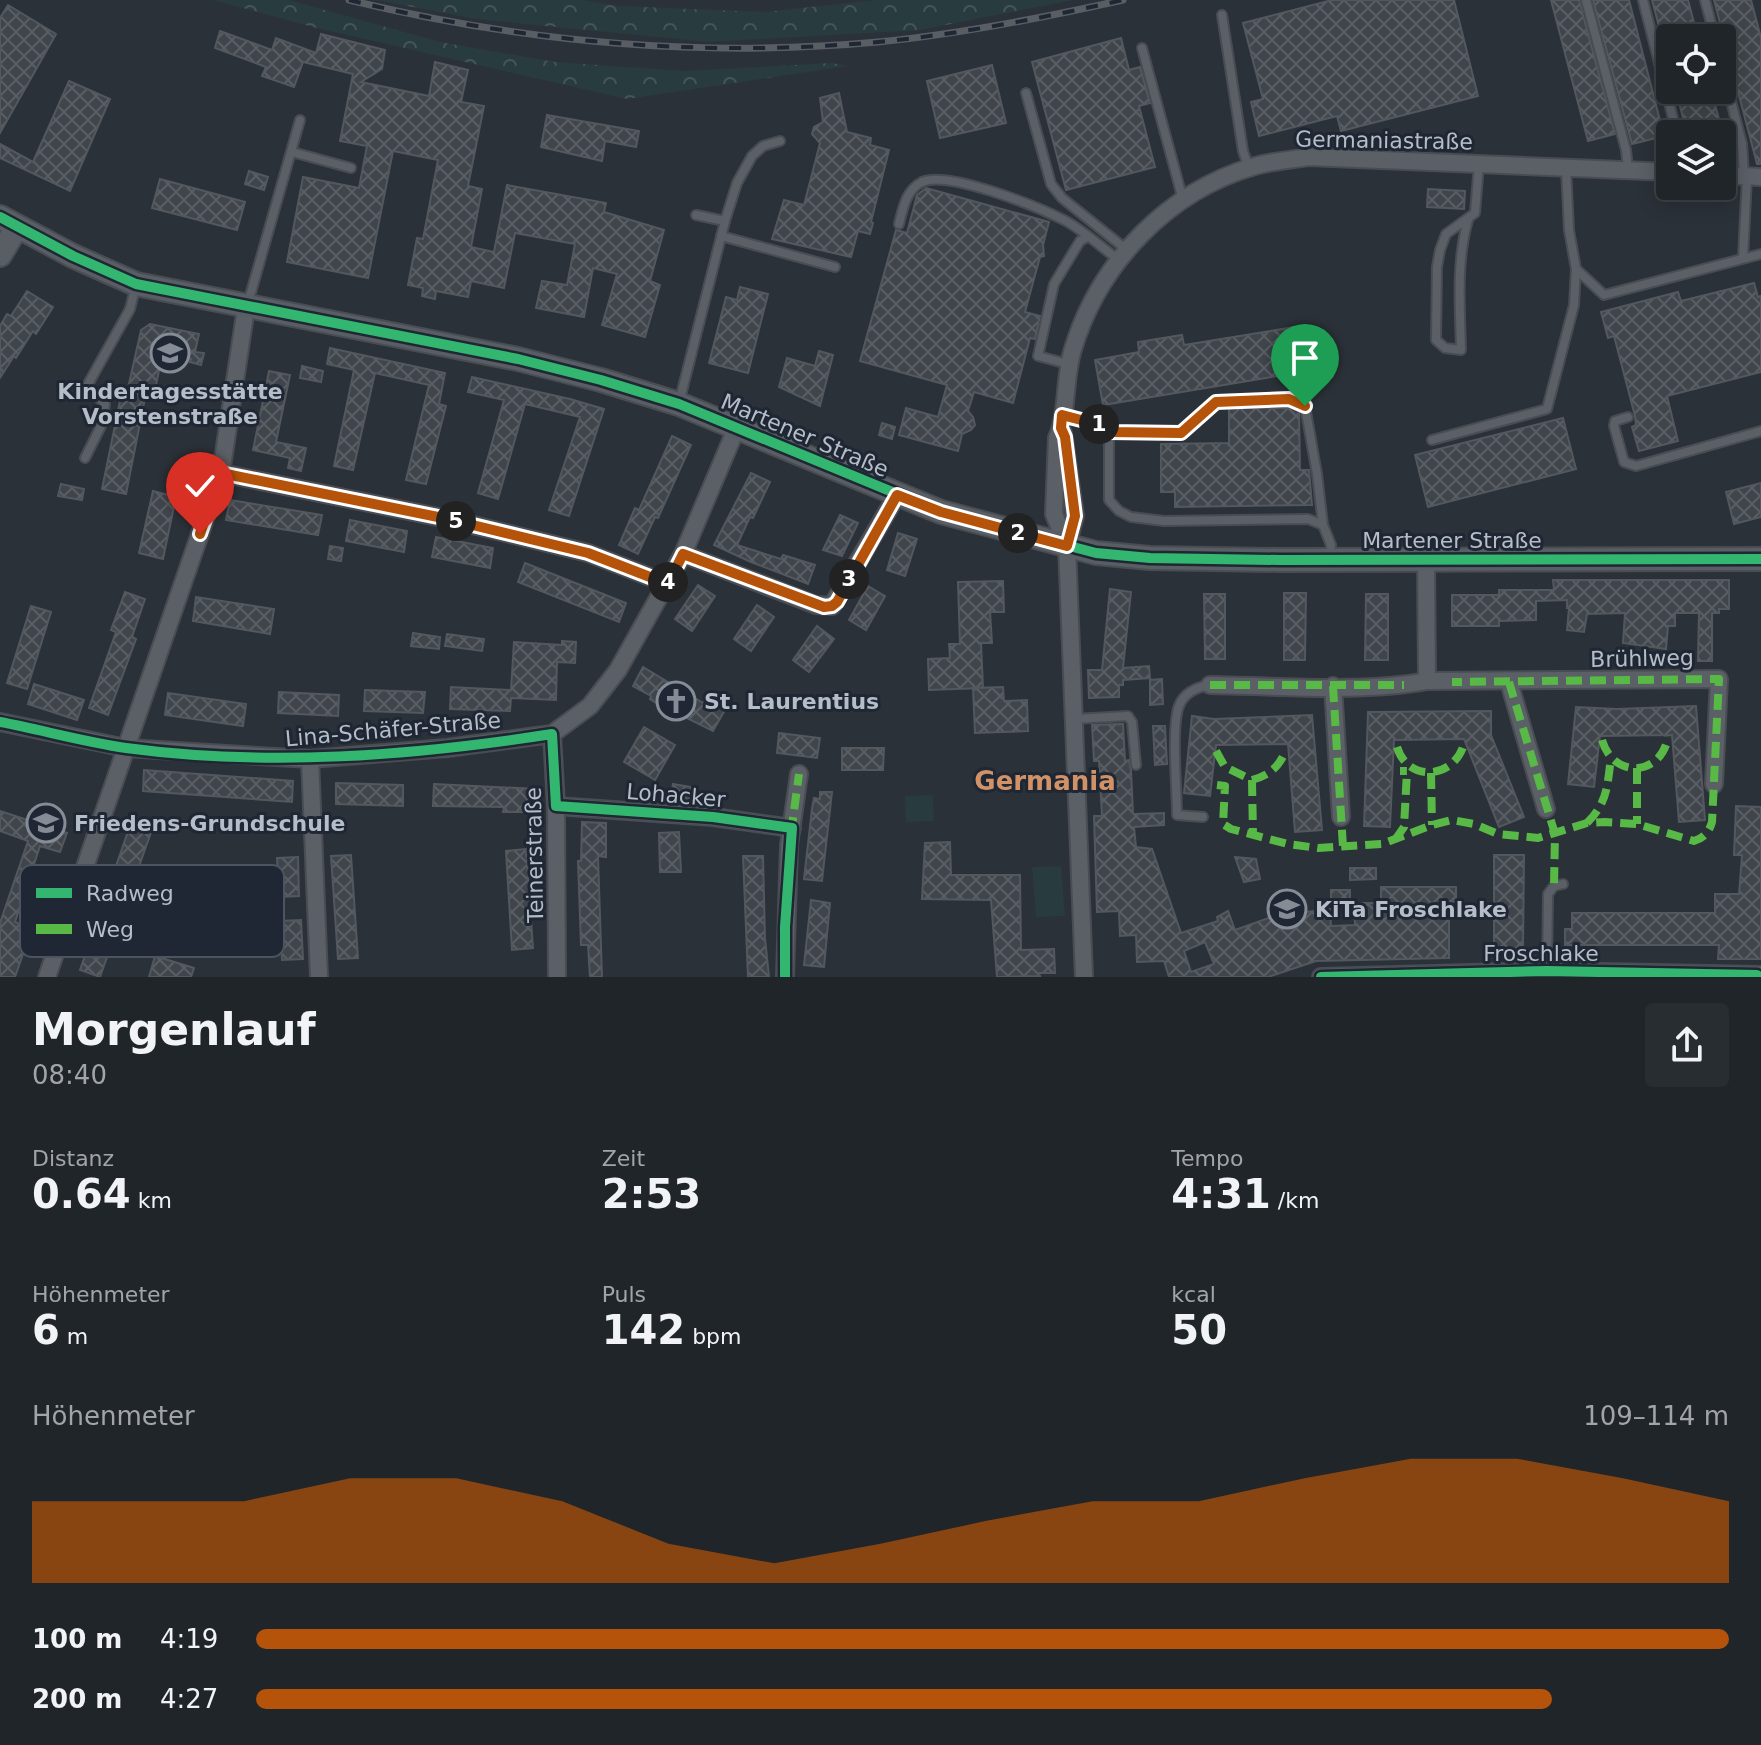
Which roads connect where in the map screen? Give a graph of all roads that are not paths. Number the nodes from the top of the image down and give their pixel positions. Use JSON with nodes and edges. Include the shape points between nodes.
{"nodes":[{"id":1,"x":1586,"y":0,"type":"edge"},
{"id":2,"x":1643,"y":0,"type":"edge"},
{"id":3,"x":1705,"y":0,"type":"edge"},
{"id":4,"x":1222,"y":15,"type":"dead end"},
{"id":5,"x":1711,"y":24,"type":"edge"},
{"id":6,"x":1142,"y":48,"type":"dead end"},
{"id":7,"x":1026,"y":93,"type":"dead end"},
{"id":8,"x":1732,"y":104,"type":"edge"},
{"id":9,"x":300,"y":120,"type":"dead end"},
{"id":10,"x":1673,"y":120,"type":"edge"},
{"id":11,"x":780,"y":141,"type":"dead end"},
{"id":12,"x":292,"y":152,"type":"junction"},
{"id":13,"x":1479,"y":163,"type":"junction"},
{"id":14,"x":1566,"y":167,"type":"junction"},
{"id":15,"x":351,"y":168,"type":"dead end"},
{"id":16,"x":1249,"y":169,"type":"junction"},
{"id":17,"x":1628,"y":170,"type":"junction"},
{"id":18,"x":1656,"y":171,"type":"edge"},
{"id":19,"x":1751,"y":177,"type":"edge"},
{"id":20,"x":1183,"y":201,"type":"junction"},
{"id":21,"x":696,"y":215,"type":"dead end"},
{"id":22,"x":1468,"y":220,"type":"junction"},
{"id":23,"x":725,"y":221,"type":"junction"},
{"id":24,"x":9,"y":222,"type":"edge"},
{"id":25,"x":899,"y":224,"type":"dead end"},
{"id":26,"x":721,"y":236,"type":"junction"},
{"id":27,"x":1087,"y":237,"type":"junction"},
{"id":28,"x":1761,"y":254,"type":"edge"},
{"id":29,"x":0,"y":255,"type":"edge"},
{"id":30,"x":1124,"y":255,"type":"junction"},
{"id":31,"x":1743,"y":258,"type":"junction"},
{"id":32,"x":835,"y":267,"type":"dead end"},
{"id":33,"x":1576,"y":269,"type":"junction"},
{"id":34,"x":136,"y":284,"type":"junction"},
{"id":35,"x":246,"y":308,"type":"junction"},
{"id":36,"x":1068,"y":364,"type":"junction"},
{"id":37,"x":679,"y":404,"type":"junction"},
{"id":38,"x":1628,"y":417,"type":"dead end"},
{"id":39,"x":1061,"y":422,"type":"junction"},
{"id":40,"x":737,"y":427,"type":"junction"},
{"id":41,"x":1761,"y":431,"type":"edge"},
{"id":42,"x":1109,"y":432,"type":"junction"},
{"id":43,"x":1432,"y":440,"type":"dead end"},
{"id":44,"x":85,"y":458,"type":"dead end"},
{"id":45,"x":221,"y":473,"type":"junction"},
{"id":46,"x":897,"y":495,"type":"junction"},
{"id":47,"x":1323,"y":525,"type":"junction"},
{"id":48,"x":1067,"y":546,"type":"junction"},
{"id":49,"x":683,"y":554,"type":"junction"},
{"id":50,"x":1761,"y":559,"type":"edge"},
{"id":51,"x":1330,"y":560,"type":"junction"},
{"id":52,"x":1426,"y":560,"type":"junction"},
{"id":53,"x":668,"y":584,"type":"junction"},
{"id":54,"x":1427,"y":681,"type":"junction"},
{"id":55,"x":1509,"y":682,"type":"junction"},
{"id":56,"x":1210,"y":685,"type":"joint"},
{"id":57,"x":1333,"y":686,"type":"junction"},
{"id":58,"x":1073,"y":719,"type":"junction"},
{"id":59,"x":0,"y":722,"type":"edge"},
{"id":60,"x":552,"y":734,"type":"junction"},
{"id":61,"x":126,"y":748,"type":"junction"},
{"id":62,"x":310,"y":759,"type":"junction"},
{"id":63,"x":1136,"y":765,"type":"dead end"},
{"id":64,"x":799,"y":774,"type":"dead end"},
{"id":65,"x":1714,"y":784,"type":"dead end"},
{"id":66,"x":556,"y":806,"type":"junction"},
{"id":67,"x":1546,"y":809,"type":"dead end"},
{"id":68,"x":1203,"y":817,"type":"dead end"},
{"id":69,"x":1341,"y":817,"type":"dead end"},
{"id":70,"x":792,"y":828,"type":"junction"},
{"id":71,"x":86,"y":865,"type":"edge"},
{"id":72,"x":1563,"y":884,"type":"dead end"},
{"id":73,"x":54,"y":957,"type":"edge"},
{"id":74,"x":1547,"y":971,"type":"junction"},
{"id":75,"x":1761,"y":975,"type":"edge"},
{"id":76,"x":47,"y":977,"type":"edge"},
{"id":77,"x":319,"y":977,"type":"edge"},
{"id":78,"x":557,"y":977,"type":"edge"},
{"id":79,"x":785,"y":977,"type":"edge"},
{"id":80,"x":1084,"y":977,"type":"edge"},
{"id":81,"x":1321,"y":977,"type":"edge"}],
"edges":[{"from":1,"to":17,"type":"lane"},
{"from":2,"to":10,"type":"lane"},
{"from":3,"to":5,"type":"lane"},
{"from":4,"to":16,"type":"lane"},
{"from":6,"to":20,"type":"lane"},
{"from":7,"to":30,"type":"lane","via":[[1051,184]]},
{"from":8,"to":19,"type":"lane"},
{"from":9,"to":12,"type":"lane"},
{"from":11,"to":23,"type":"lane","via":[[763,146],[743,168]]},
{"from":12,"to":15,"type":"lane"},
{"from":12,"to":35,"type":"lane"},
{"from":13,"to":14,"type":"street","name":"Germaniastraße"},
{"from":13,"to":16,"type":"street","name":"Germaniastraße","via":[[1309,157]]},
{"from":13,"to":22,"type":"lane","via":[[1475,213]]},
{"from":14,"to":17,"type":"street","name":"Germaniastraße"},
{"from":14,"to":33,"type":"lane"},
{"from":16,"to":20,"type":"street","name":"Germaniastraße"},
{"from":17,"to":18,"type":"street","name":"Germaniastraße"},
{"from":19,"to":31,"type":"lane"},
{"from":20,"to":30,"type":"street","name":"Germaniastraße","via":[[1152,222]]},
{"from":21,"to":23,"type":"lane"},
{"from":22,"to":22,"type":"lane","via":[[1446,234],[1437,267],[1436,340],[1445,348],[1461,350],[1460,285]]},
{"from":23,"to":26,"type":"lane"},
{"from":24,"to":29,"type":"street"},
{"from":24,"to":34,"type":"street","name":"Martener Straße"},
{"from":25,"to":27,"type":"lane","via":[[907,197],[920,183],[936,178],[994,192],[1066,221]]},
{"from":26,"to":32,"type":"lane"},
{"from":26,"to":37,"type":"lane"},
{"from":27,"to":30,"type":"lane"},
{"from":27,"to":36,"type":"lane","via":[[1054,284],[1038,356]]},
{"from":28,"to":31,"type":"lane"},
{"from":30,"to":36,"type":"street","name":"Germaniastraße","via":[[1104,278],[1081,322]]},
{"from":31,"to":33,"type":"lane","via":[[1604,295]]},
{"from":33,"to":43,"type":"lane","via":[[1574,305],[1547,409]]},
{"from":34,"to":35,"type":"street","name":"Martener Straße"},
{"from":34,"to":44,"type":"lane","via":[[130,309],[87,386],[105,404],[102,424]]},
{"from":35,"to":37,"type":"street","name":"Martener Straße","via":[[518,359]]},
{"from":35,"to":45,"type":"street"},
{"from":36,"to":39,"type":"street","name":"Germaniastraße"},
{"from":37,"to":40,"type":"street","name":"Martener Straße"},
{"from":38,"to":41,"type":"lane","via":[[1614,426],[1629,466]]},
{"from":39,"to":42,"type":"lane","via":[[1104,426]]},
{"from":39,"to":48,"type":"street","name":"Germaniastraße","via":[[1054,514]]},
{"from":40,"to":46,"type":"street","name":"Martener Straße"},
{"from":40,"to":49,"type":"street","name":"Lina-Schäfer-Straße"},
{"from":42,"to":47,"type":"lane","via":[[1109,500],[1131,517],[1308,519]]},
{"from":42,"to":47,"type":"lane","via":[[1181,433],[1216,402],[1297,401],[1305,406]]},
{"from":45,"to":53,"type":"street","via":[[588,553]]},
{"from":45,"to":61,"type":"street"},
{"from":46,"to":48,"type":"street","name":"Martener Straße"},
{"from":46,"to":49,"type":"street","via":[[832,606],[816,605]]},
{"from":47,"to":51,"type":"lane"},
{"from":48,"to":51,"type":"street","name":"Martener Straße","via":[[1150,558]]},
{"from":48,"to":58,"type":"street","name":"Germaniastraße"},
{"from":49,"to":53,"type":"street","name":"Lina-Schäfer-Straße"},
{"from":50,"to":52,"type":"street","name":"Martener Straße"},
{"from":51,"to":52,"type":"street","name":"Martener Straße"},
{"from":52,"to":54,"type":"street"},
{"from":53,"to":60,"type":"street","name":"Lina-Schäfer-Straße","via":[[618,670],[590,706]]},
{"from":54,"to":55,"type":"street","name":"Brühlweg"},
{"from":54,"to":57,"type":"street","name":"Brühlweg"},
{"from":55,"to":65,"type":"street","name":"Brühlweg","via":[[1719,679]]},
{"from":55,"to":67,"type":"street"},
{"from":56,"to":57,"type":"street","name":"Brühlweg"},
{"from":56,"to":68,"type":"lane","via":[[1189,692],[1179,706],[1176,741],[1177,815]]},
{"from":57,"to":69,"type":"street"},
{"from":58,"to":63,"type":"lane","via":[[1128,716]]},
{"from":58,"to":80,"type":"street","name":"Germaniastraße"},
{"from":59,"to":61,"type":"street","name":"Lina-Schäfer-Straße"},
{"from":60,"to":62,"type":"street","name":"Lina-Schäfer-Straße"},
{"from":60,"to":66,"type":"street","name":"Teinerstraße"},
{"from":61,"to":62,"type":"street","name":"Lina-Schäfer-Straße"},
{"from":61,"to":71,"type":"street"},
{"from":62,"to":77,"type":"street"},
{"from":64,"to":70,"type":"street"},
{"from":66,"to":70,"type":"street","name":"Lohacker"},
{"from":66,"to":78,"type":"street","name":"Teinerstraße"},
{"from":70,"to":79,"type":"street"},
{"from":72,"to":74,"type":"lane","via":[[1548,894]]},
{"from":73,"to":76,"type":"street"},
{"from":74,"to":75,"type":"street","name":"Froschlake"},
{"from":74,"to":81,"type":"street","name":"Froschlake"}]}
